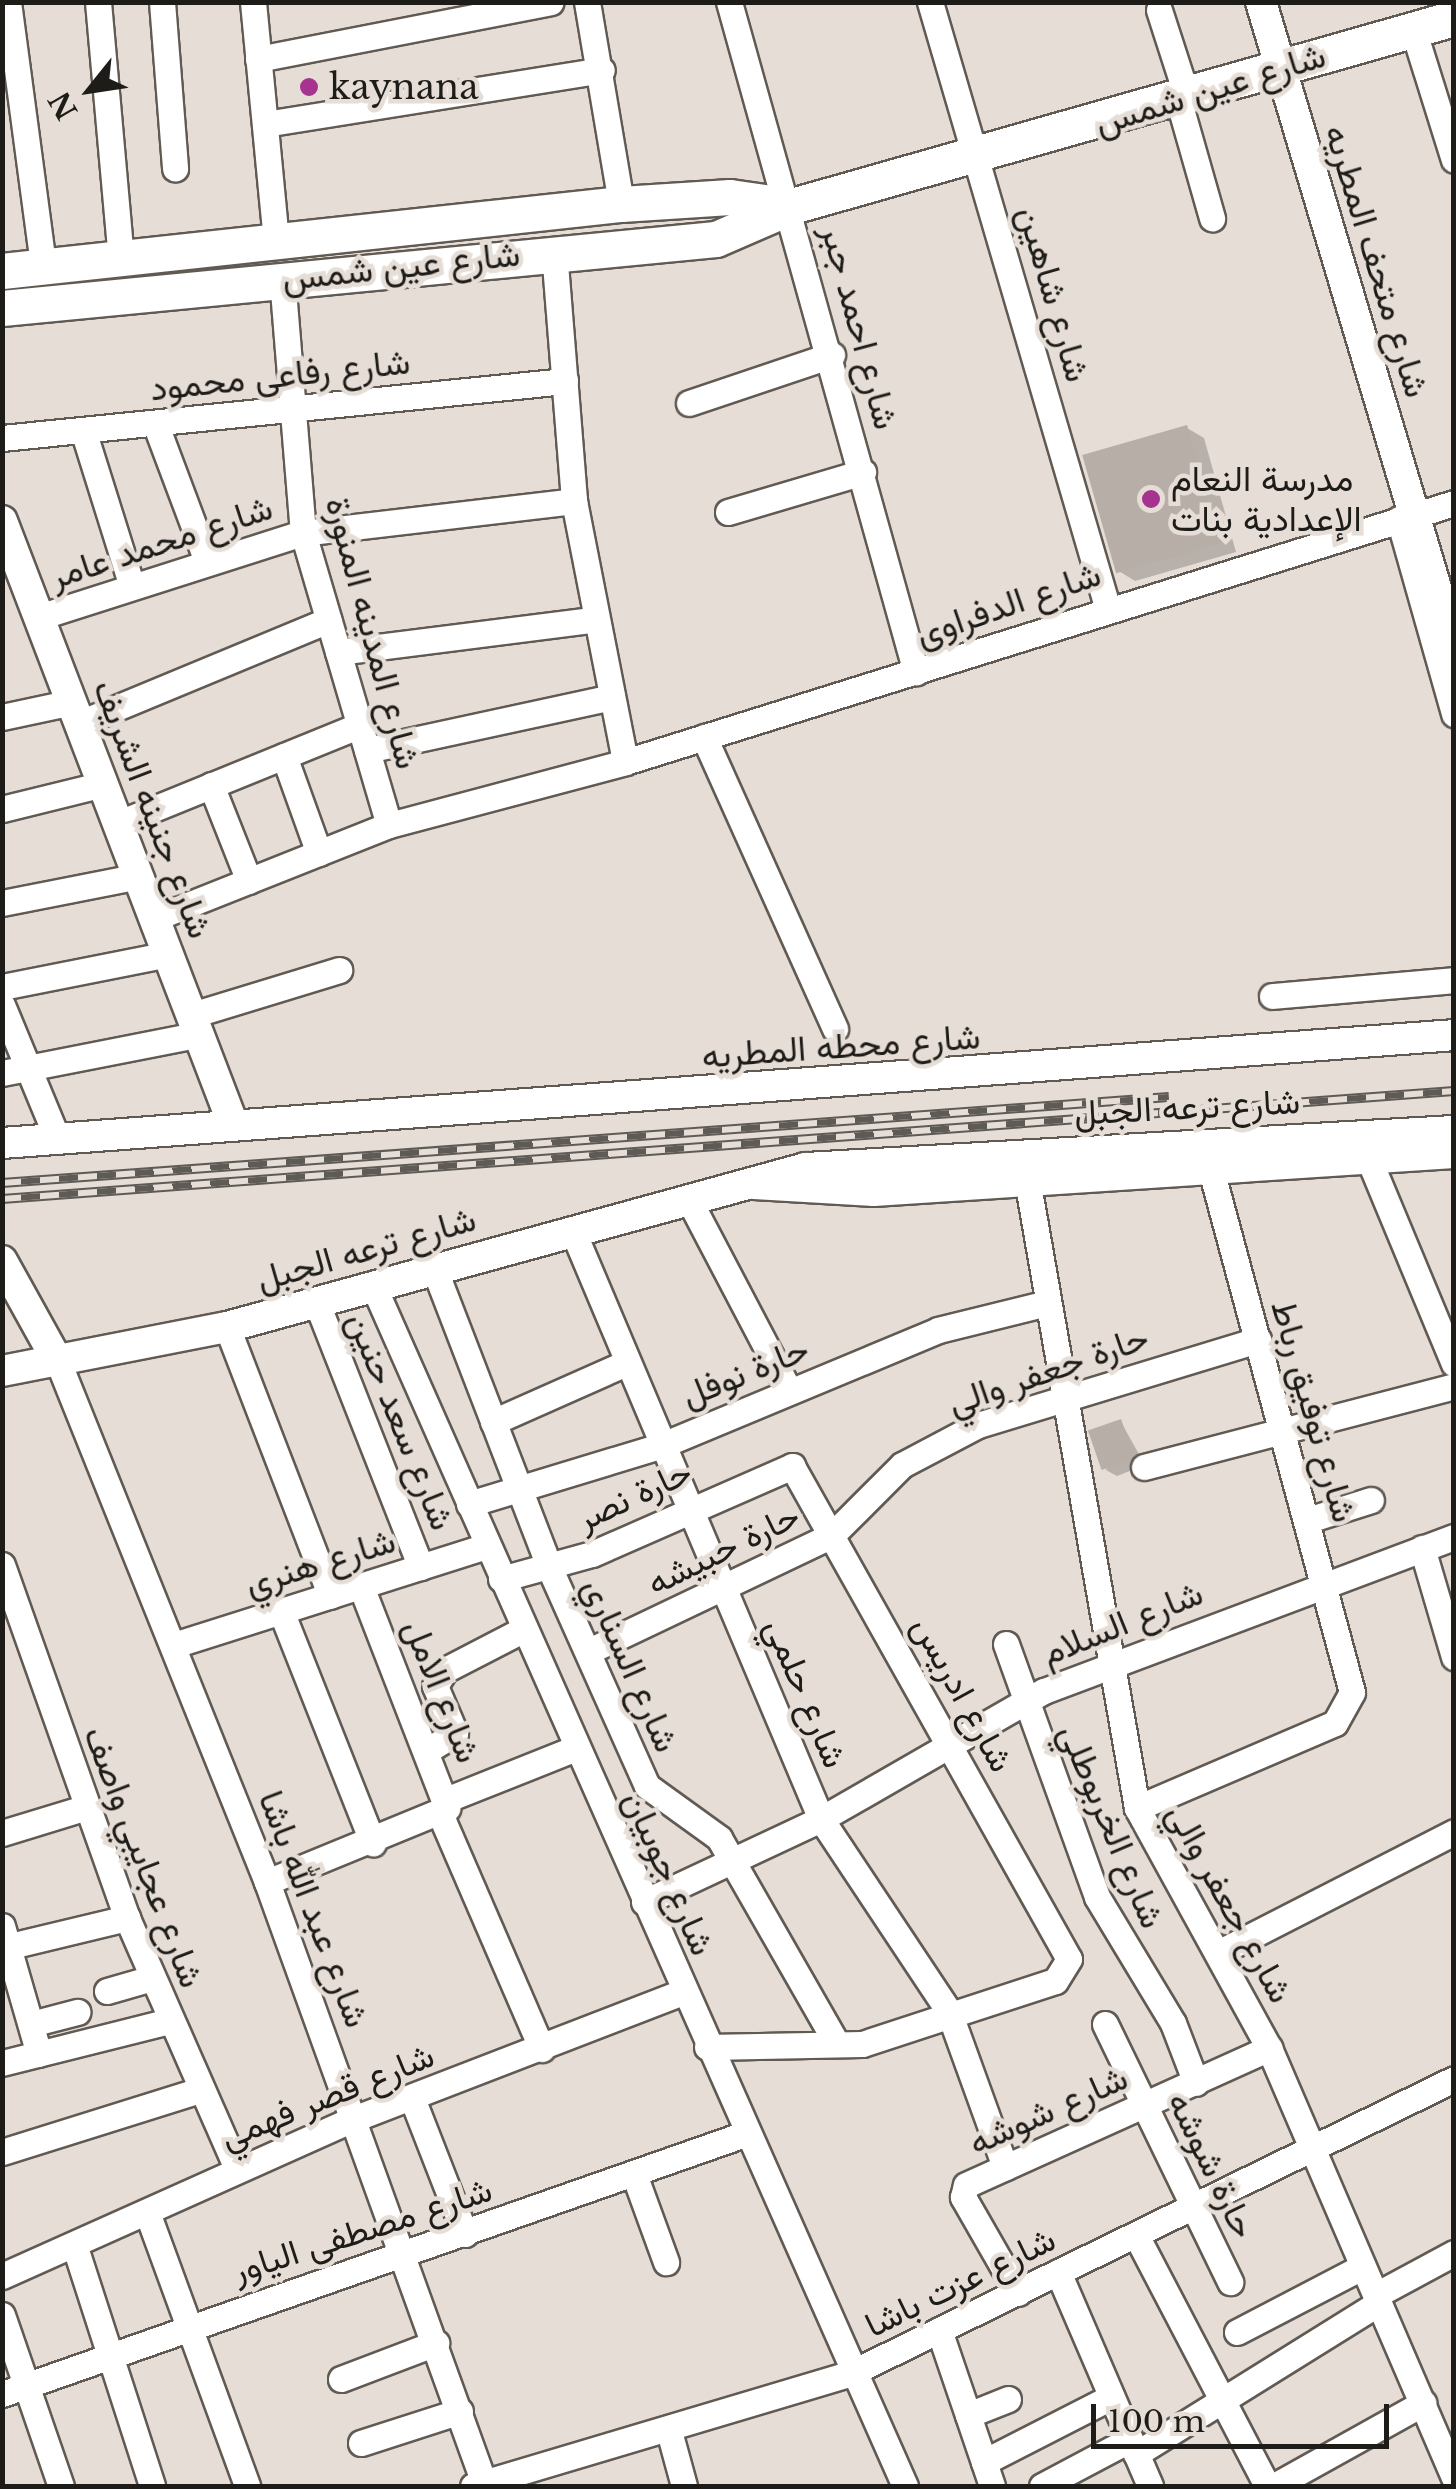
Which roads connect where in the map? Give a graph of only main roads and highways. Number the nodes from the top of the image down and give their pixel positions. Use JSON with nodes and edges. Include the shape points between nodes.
{"nodes":[{"id":1,"x":1454,"y":18,"type":"edge"},
{"id":2,"x":792,"y":206,"type":"junction"},
{"id":3,"x":2,"y":271,"type":"edge"},
{"id":4,"x":2,"y":308,"type":"edge"}],
"edges":[{"from":1,"to":2,"type":"main road","name":"شارع عين شمس","via":[[1184,101]]},
{"from":2,"to":3,"type":"main road","name":"شارع عين شمس","via":[[757,197],[622,204]]},
{"from":2,"to":4,"type":"main road","name":"شارع عين شمس","via":[[716,239]]}]}
